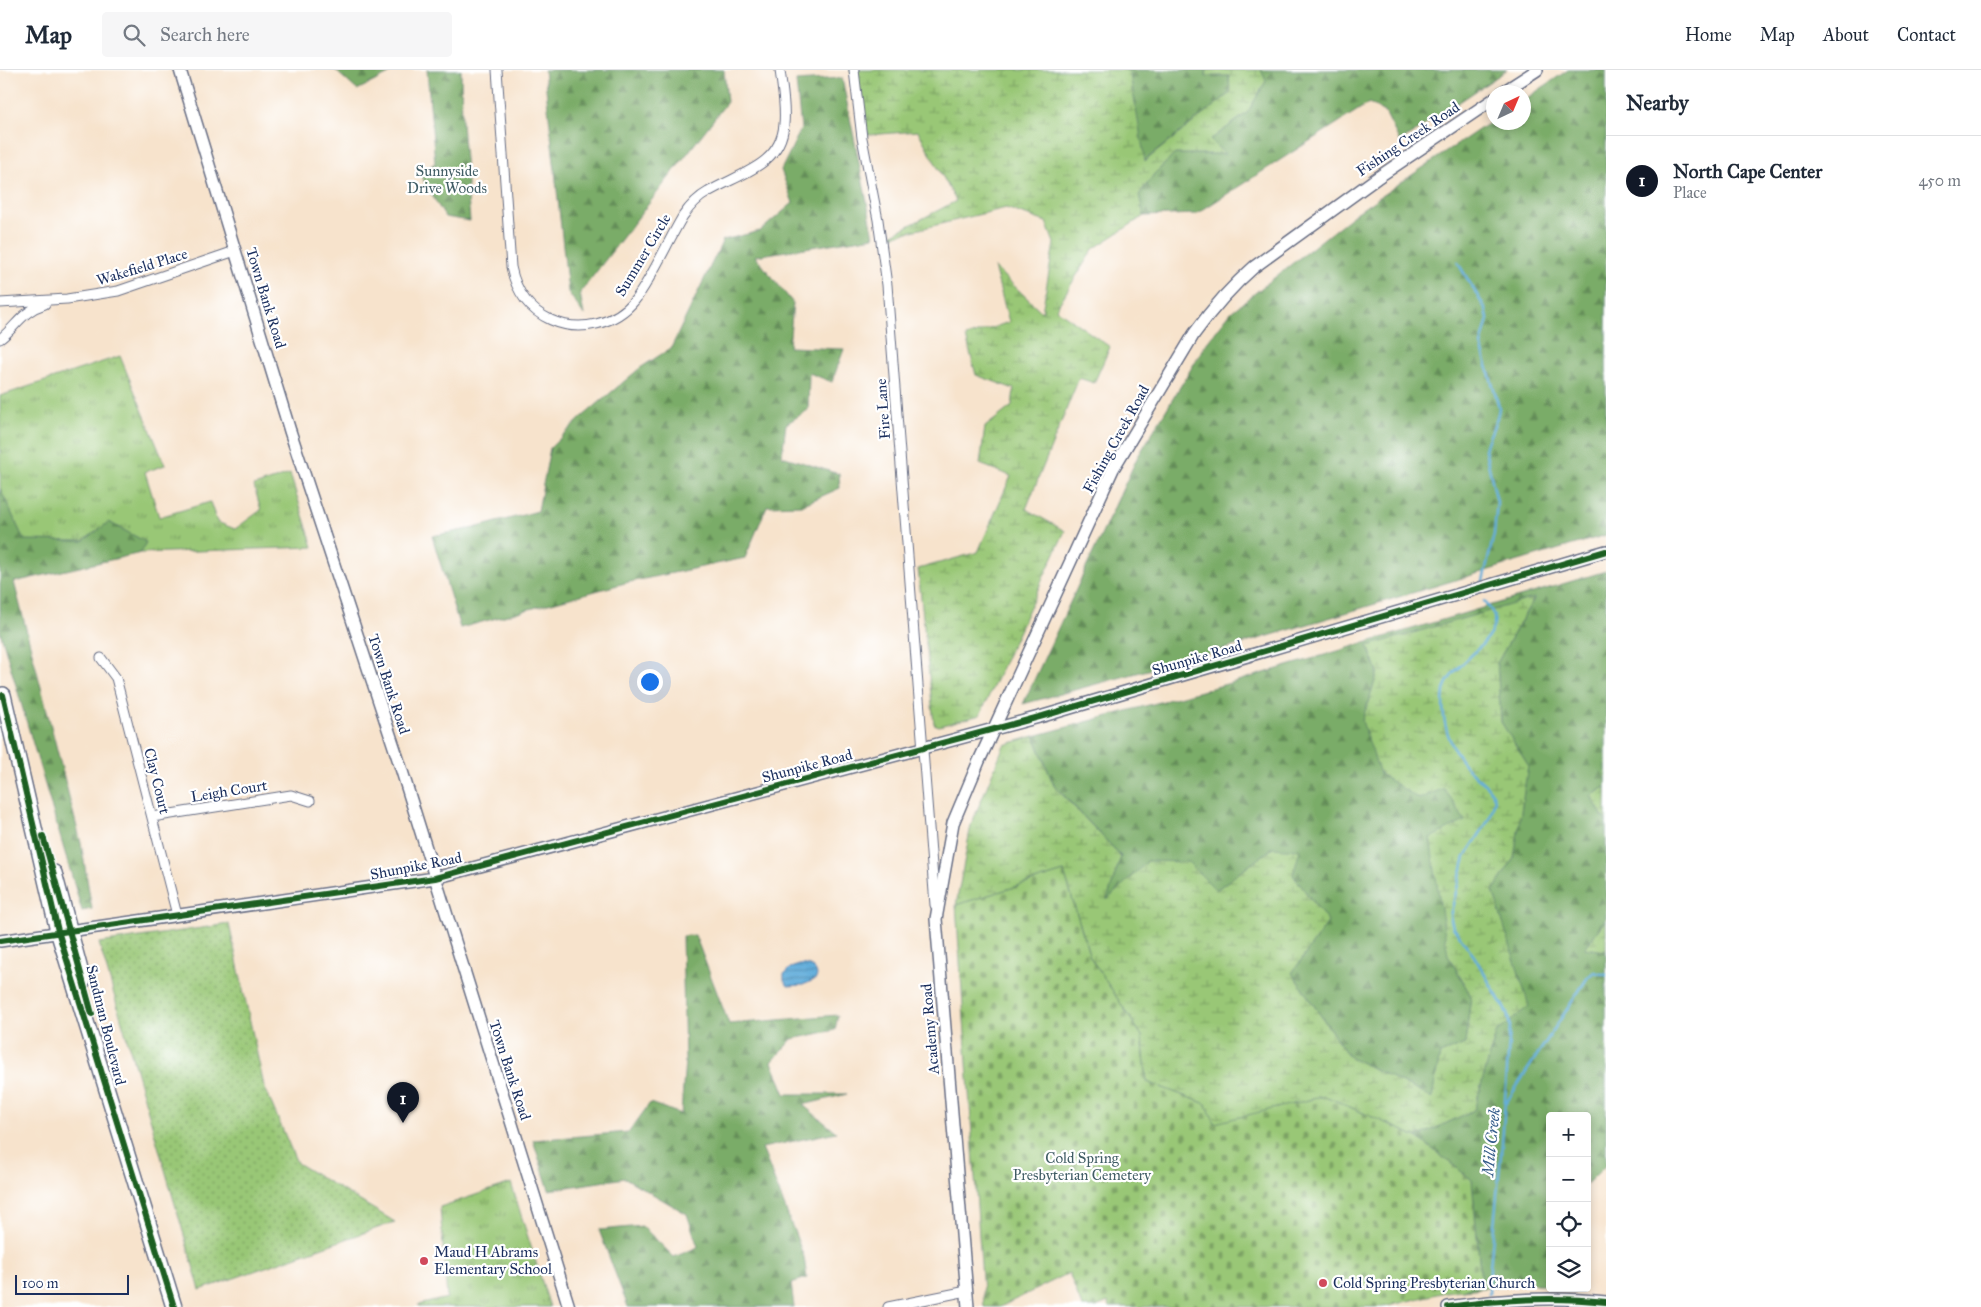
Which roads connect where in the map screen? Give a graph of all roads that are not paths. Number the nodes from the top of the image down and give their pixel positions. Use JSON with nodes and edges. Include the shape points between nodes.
{"nodes":[{"id":1,"x":180,"y":70,"type":"edge"},
{"id":2,"x":497,"y":70,"type":"edge"},
{"id":3,"x":780,"y":70,"type":"edge"},
{"id":4,"x":854,"y":70,"type":"edge"},
{"id":5,"x":1536,"y":70,"type":"edge"},
{"id":6,"x":1514,"y":85,"type":"edge"},
{"id":7,"x":1486,"y":104,"type":"edge"},
{"id":8,"x":236,"y":251,"type":"junction"},
{"id":9,"x":54,"y":300,"type":"junction"},
{"id":10,"x":0,"y":303,"type":"edge"},
{"id":11,"x":0,"y":339,"type":"edge"},
{"id":12,"x":1606,"y":551,"type":"edge"},
{"id":13,"x":101,"y":658,"type":"dead end"},
{"id":14,"x":2,"y":690,"type":"edge"},
{"id":15,"x":993,"y":730,"type":"junction"},
{"id":16,"x":923,"y":748,"type":"junction"},
{"id":17,"x":310,"y":801,"type":"dead end"},
{"id":18,"x":152,"y":817,"type":"junction"},
{"id":19,"x":435,"y":878,"type":"junction"},
{"id":20,"x":177,"y":915,"type":"junction"},
{"id":21,"x":936,"y":919,"type":"junction"},
{"id":22,"x":64,"y":930,"type":"junction"},
{"id":23,"x":0,"y":941,"type":"edge"},
{"id":24,"x":967,"y":1291,"type":"junction"},
{"id":25,"x":1606,"y":1302,"type":"edge"},
{"id":26,"x":174,"y":1307,"type":"edge"},
{"id":27,"x":569,"y":1307,"type":"edge"},
{"id":28,"x":888,"y":1307,"type":"edge"},
{"id":29,"x":968,"y":1307,"type":"edge"},
{"id":30,"x":1448,"y":1307,"type":"edge"}],
"edges":[{"from":1,"to":8,"type":"street","name":"Town Bank Road"},
{"from":2,"to":3,"type":"street","name":"Summer Circle","via":[[513,278],[533,308],[552,321],[575,326],[598,324],[626,309],[641,290],[690,207],[708,192],[758,167],[773,153],[784,125]]},
{"from":4,"to":16,"type":"street","name":"Fire Lane","via":[[862,138],[888,285]]},
{"from":5,"to":6,"type":"street"},
{"from":7,"to":15,"type":"street","name":"Fishing Creek Road","via":[[1376,178],[1254,267],[1209,313],[1113,469]]},
{"from":8,"to":9,"type":"street","name":"Wakefield Place","via":[[118,291]]},
{"from":8,"to":19,"type":"street","name":"Town Bank Road","via":[[290,431]]},
{"from":9,"to":10,"type":"street","name":"Wakefield Place"},
{"from":9,"to":11,"type":"street","name":"Wakefield Place","via":[[22,316]]},
{"from":12,"to":15,"type":"street","name":"Shunpike Road"},
{"from":13,"to":18,"type":"street","name":"Clay Court","via":[[116,678]]},
{"from":14,"to":22,"type":"highway","name":"Sandman Boulevard"},
{"from":15,"to":16,"type":"street","name":"Shunpike Road"},
{"from":15,"to":21,"type":"street","name":"Fishing Creek Road","via":[[953,823]]},
{"from":16,"to":19,"type":"street","name":"Shunpike Road"},
{"from":16,"to":21,"type":"street","name":"Academy Road"},
{"from":17,"to":18,"type":"street","name":"Leigh Court","via":[[291,795]]},
{"from":18,"to":20,"type":"street","name":"Clay Court"},
{"from":19,"to":20,"type":"street","name":"Shunpike Road"},
{"from":19,"to":27,"type":"street","name":"Town Bank Road"},
{"from":20,"to":22,"type":"street","name":"Shunpike Road"},
{"from":21,"to":24,"type":"street","name":"Academy Road"},
{"from":22,"to":23,"type":"street","name":"Shunpike Road"},
{"from":22,"to":26,"type":"highway","name":"Sandman Boulevard","via":[[118,1128]]},
{"from":24,"to":28,"type":"street"},
{"from":24,"to":29,"type":"street","name":"Academy Road"},
{"from":25,"to":30,"type":"street","via":[[1532,1298]]}]}
